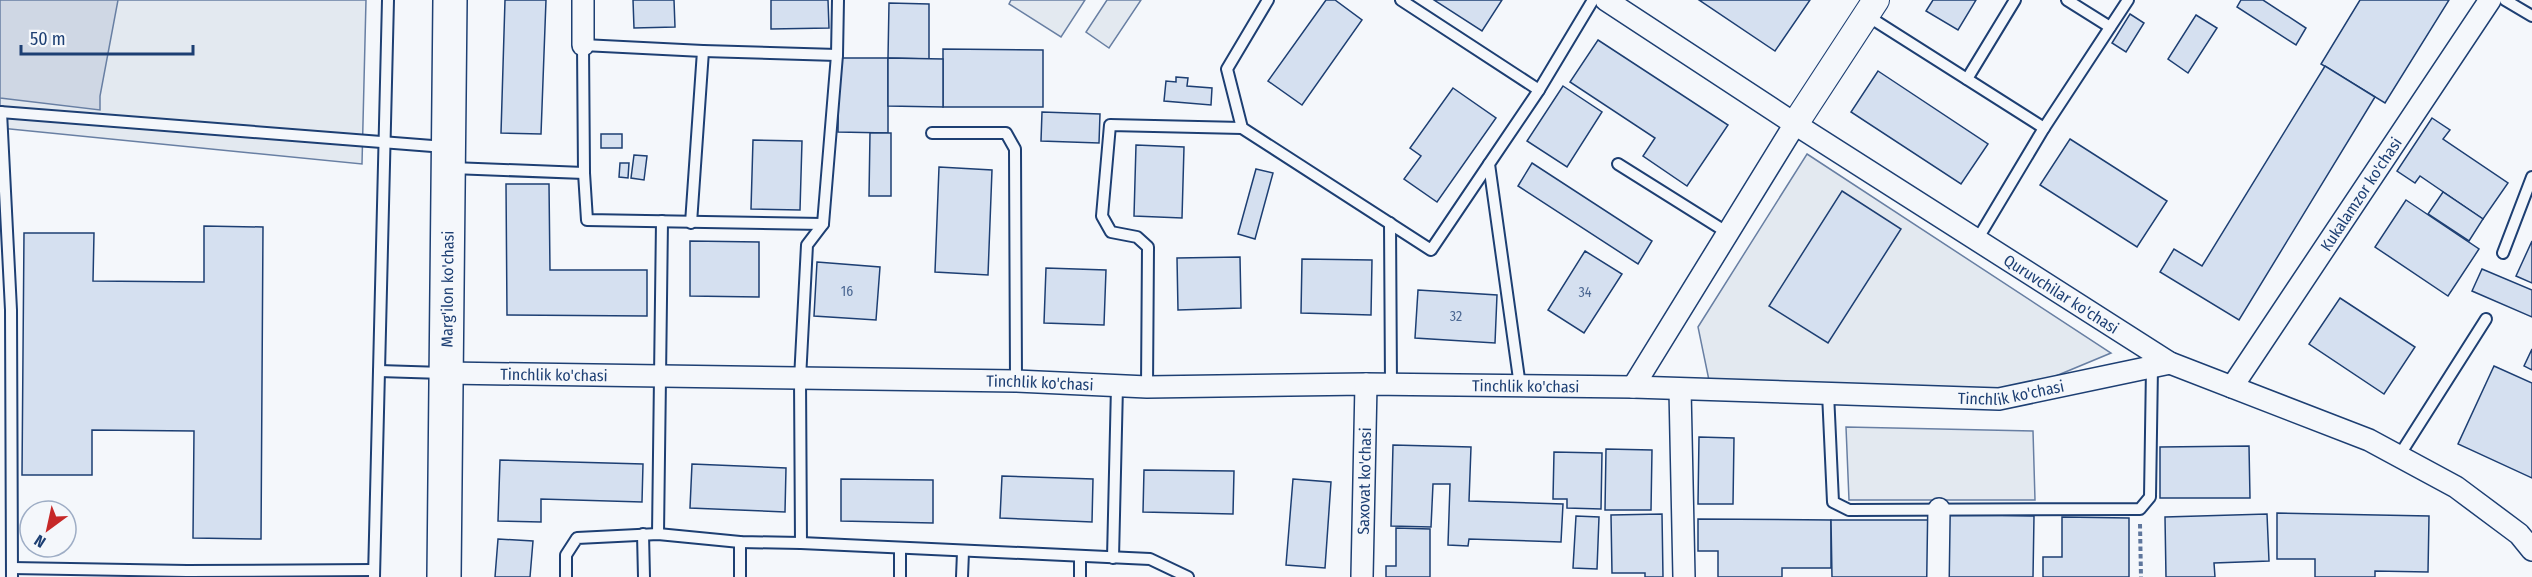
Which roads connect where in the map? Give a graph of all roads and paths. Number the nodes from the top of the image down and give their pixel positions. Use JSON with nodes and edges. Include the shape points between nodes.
{"nodes":[{"id":1,"x":388,"y":0,"type":"edge"},
{"id":2,"x":450,"y":0,"type":"edge"},
{"id":3,"x":583,"y":0,"type":"edge"},
{"id":4,"x":838,"y":0,"type":"edge"},
{"id":5,"x":1268,"y":0,"type":"edge"},
{"id":6,"x":1401,"y":0,"type":"edge"},
{"id":7,"x":1593,"y":0,"type":"edge"},
{"id":8,"x":1606,"y":0,"type":"edge"},
{"id":9,"x":2015,"y":0,"type":"edge"},
{"id":10,"x":2067,"y":0,"type":"edge"},
{"id":11,"x":2128,"y":0,"type":"edge"},
{"id":12,"x":2490,"y":0,"type":"edge"},
{"id":13,"x":2505,"y":0,"type":"edge"},
{"id":14,"x":1871,"y":8,"type":"edge"},
{"id":15,"x":2532,"y":16,"type":"edge"},
{"id":16,"x":2110,"y":27,"type":"junction"},
{"id":17,"x":583,"y":45,"type":"junction"},
{"id":18,"x":703,"y":51,"type":"junction"},
{"id":19,"x":837,"y":55,"type":"junction"},
{"id":20,"x":1967,"y":79,"type":"junction"},
{"id":21,"x":1539,"y":90,"type":"junction"},
{"id":22,"x":1,"y":112,"type":"edge"},
{"id":23,"x":1795,"y":124,"type":"junction"},
{"id":24,"x":1242,"y":128,"type":"junction"},
{"id":25,"x":2044,"y":128,"type":"junction"},
{"id":26,"x":932,"y":133,"type":"dead end"},
{"id":27,"x":385,"y":144,"type":"junction"},
{"id":28,"x":448,"y":158,"type":"junction"},
{"id":29,"x":1489,"y":164,"type":"junction"},
{"id":30,"x":1618,"y":164,"type":"dead end"},
{"id":31,"x":584,"y":173,"type":"junction"},
{"id":32,"x":2532,"y":177,"type":"edge"},
{"id":33,"x":662,"y":221,"type":"junction"},
{"id":34,"x":691,"y":223,"type":"junction"},
{"id":35,"x":1390,"y":223,"type":"junction"},
{"id":36,"x":823,"y":224,"type":"junction"},
{"id":37,"x":1728,"y":233,"type":"junction"},
{"id":38,"x":1977,"y":240,"type":"junction"},
{"id":39,"x":2503,"y":253,"type":"dead end"},
{"id":40,"x":2487,"y":319,"type":"dead end"},
{"id":41,"x":2161,"y":365,"type":"junction"},
{"id":42,"x":379,"y":371,"type":"junction"},
{"id":43,"x":446,"y":373,"type":"junction"},
{"id":44,"x":660,"y":376,"type":"junction"},
{"id":45,"x":800,"y":379,"type":"junction"},
{"id":46,"x":1016,"y":381,"type":"junction"},
{"id":47,"x":1366,"y":384,"type":"junction"},
{"id":48,"x":1391,"y":384,"type":"junction"},
{"id":49,"x":1117,"y":386,"type":"junction"},
{"id":50,"x":1520,"y":386,"type":"junction"},
{"id":51,"x":1147,"y":387,"type":"junction"},
{"id":52,"x":1633,"y":387,"type":"junction"},
{"id":53,"x":2232,"y":387,"type":"junction"},
{"id":54,"x":1680,"y":389,"type":"junction"},
{"id":55,"x":1828,"y":393,"type":"junction"},
{"id":56,"x":2399,"y":456,"type":"junction"},
{"id":57,"x":2140,"y":509,"type":"junction"},
{"id":58,"x":1939,"y":510,"type":"junction"},
{"id":59,"x":643,"y":534,"type":"junction"},
{"id":60,"x":658,"y":534,"type":"junction"},
{"id":61,"x":740,"y":542,"type":"junction"},
{"id":62,"x":801,"y":543,"type":"junction"},
{"id":63,"x":900,"y":548,"type":"junction"},
{"id":64,"x":2532,"y":550,"type":"edge"},
{"id":65,"x":963,"y":552,"type":"junction"},
{"id":66,"x":1080,"y":556,"type":"junction"},
{"id":67,"x":1113,"y":558,"type":"junction"},
{"id":68,"x":12,"y":572,"type":"edge"},
{"id":69,"x":374,"y":573,"type":"edge"},
{"id":70,"x":187,"y":574,"type":"edge"},
{"id":71,"x":444,"y":577,"type":"edge"},
{"id":72,"x":566,"y":577,"type":"edge"},
{"id":73,"x":644,"y":577,"type":"edge"},
{"id":74,"x":740,"y":577,"type":"edge"},
{"id":75,"x":900,"y":577,"type":"edge"},
{"id":76,"x":962,"y":577,"type":"edge"},
{"id":77,"x":1080,"y":577,"type":"edge"},
{"id":78,"x":1188,"y":577,"type":"edge"},
{"id":79,"x":1362,"y":577,"type":"edge"},
{"id":80,"x":1684,"y":577,"type":"edge"},
{"id":81,"x":1938,"y":577,"type":"edge"},
{"id":82,"x":2141,"y":577,"type":"edge"}],
"edges":[{"from":1,"to":27,"type":"lane"},
{"from":2,"to":28,"type":"main road","name":"Marg'ilon ko'chasi"},
{"from":3,"to":17,"type":"street"},
{"from":4,"to":19,"type":"lane"},
{"from":5,"to":24,"type":"lane","via":[[1227,69]]},
{"from":6,"to":21,"type":"lane"},
{"from":7,"to":21,"type":"lane"},
{"from":8,"to":23,"type":"street","name":"Quruvchilar ko'chasi"},
{"from":9,"to":20,"type":"lane"},
{"from":10,"to":16,"type":"lane"},
{"from":11,"to":16,"type":"lane"},
{"from":12,"to":53,"type":"street","name":"Kukalamzor ko'chasi"},
{"from":13,"to":15,"type":"lane"},
{"from":14,"to":20,"type":"lane"},
{"from":14,"to":23,"type":"street"},
{"from":16,"to":25,"type":"lane"},
{"from":17,"to":18,"type":"lane"},
{"from":17,"to":31,"type":"lane"},
{"from":18,"to":19,"type":"lane"},
{"from":18,"to":34,"type":"lane"},
{"from":19,"to":36,"type":"lane"},
{"from":20,"to":25,"type":"lane"},
{"from":21,"to":29,"type":"lane"},
{"from":22,"to":27,"type":"lane"},
{"from":22,"to":68,"type":"lane","via":[[11,310]]},
{"from":23,"to":37,"type":"street"},
{"from":23,"to":38,"type":"street","name":"Quruvchilar ko'chasi"},
{"from":24,"to":35,"type":"lane"},
{"from":24,"to":51,"type":"lane","via":[[1110,125],[1102,216],[1111,232],[1137,237],[1148,247]]},
{"from":25,"to":38,"type":"lane"},
{"from":26,"to":46,"type":"lane","via":[[1006,133],[1015,149]]},
{"from":27,"to":28,"type":"lane"},
{"from":27,"to":42,"type":"lane"},
{"from":28,"to":31,"type":"lane"},
{"from":28,"to":43,"type":"main road","name":"Marg'ilon ko'chasi"},
{"from":29,"to":35,"type":"lane","via":[[1431,250]]},
{"from":29,"to":50,"type":"lane"},
{"from":30,"to":37,"type":"lane"},
{"from":31,"to":33,"type":"lane","via":[[586,220]]},
{"from":32,"to":39,"type":"lane"},
{"from":33,"to":34,"type":"lane"},
{"from":33,"to":44,"type":"lane"},
{"from":34,"to":36,"type":"lane"},
{"from":35,"to":48,"type":"lane"},
{"from":36,"to":45,"type":"lane","via":[[807,245]]},
{"from":37,"to":52,"type":"street"},
{"from":38,"to":41,"type":"street","name":"Quruvchilar ko'chasi"},
{"from":40,"to":56,"type":"lane"},
{"from":41,"to":53,"type":"street","name":"Quruvchilar ko'chasi"},
{"from":41,"to":55,"type":"street","name":"Tinchlik ko'chasi","via":[[1999,399]]},
{"from":41,"to":57,"type":"lane","via":[[2150,497]]},
{"from":42,"to":43,"type":"lane"},
{"from":42,"to":69,"type":"lane"},
{"from":43,"to":44,"type":"street","name":"Tinchlik ko'chasi"},
{"from":43,"to":71,"type":"main road","name":"Marg'ilon ko'chasi"},
{"from":44,"to":45,"type":"street","name":"Tinchlik ko'chasi"},
{"from":44,"to":60,"type":"lane"},
{"from":45,"to":46,"type":"street","name":"Tinchlik ko'chasi"},
{"from":45,"to":62,"type":"lane"},
{"from":46,"to":49,"type":"street","name":"Tinchlik ko'chasi"},
{"from":47,"to":48,"type":"street","name":"Tinchlik ko'chasi"},
{"from":47,"to":51,"type":"street","name":"Tinchlik ko'chasi"},
{"from":47,"to":79,"type":"street","name":"Saxovat ko'chasi"},
{"from":48,"to":50,"type":"street","name":"Tinchlik ko'chasi"},
{"from":49,"to":51,"type":"street","name":"Tinchlik ko'chasi"},
{"from":49,"to":67,"type":"lane"},
{"from":50,"to":52,"type":"street","name":"Tinchlik ko'chasi"},
{"from":52,"to":54,"type":"street","name":"Tinchlik ko'chasi"},
{"from":53,"to":56,"type":"street","name":"Quruvchilar ko'chasi","via":[[2369,440]]},
{"from":54,"to":55,"type":"street","name":"Tinchlik ko'chasi"},
{"from":54,"to":80,"type":"street"},
{"from":55,"to":58,"type":"lane","via":[[1833,502],[1849,510]]},
{"from":56,"to":64,"type":"street","name":"Quruvchilar ko'chasi","via":[[2456,487],[2519,534]]},
{"from":57,"to":58,"type":"lane"},
{"from":57,"to":82,"type":"path"},
{"from":58,"to":81,"type":"street"},
{"from":59,"to":60,"type":"lane"},
{"from":59,"to":72,"type":"lane","via":[[578,538],[566,555]]},
{"from":59,"to":73,"type":"lane"},
{"from":60,"to":61,"type":"lane"},
{"from":61,"to":62,"type":"lane"},
{"from":61,"to":74,"type":"lane"},
{"from":62,"to":63,"type":"lane"},
{"from":63,"to":65,"type":"lane"},
{"from":63,"to":75,"type":"lane"},
{"from":65,"to":66,"type":"lane"},
{"from":65,"to":76,"type":"lane"},
{"from":66,"to":67,"type":"lane"},
{"from":66,"to":77,"type":"lane"},
{"from":67,"to":78,"type":"lane","via":[[1150,559]]},
{"from":68,"to":70,"type":"lane"},
{"from":69,"to":70,"type":"lane"}]}
